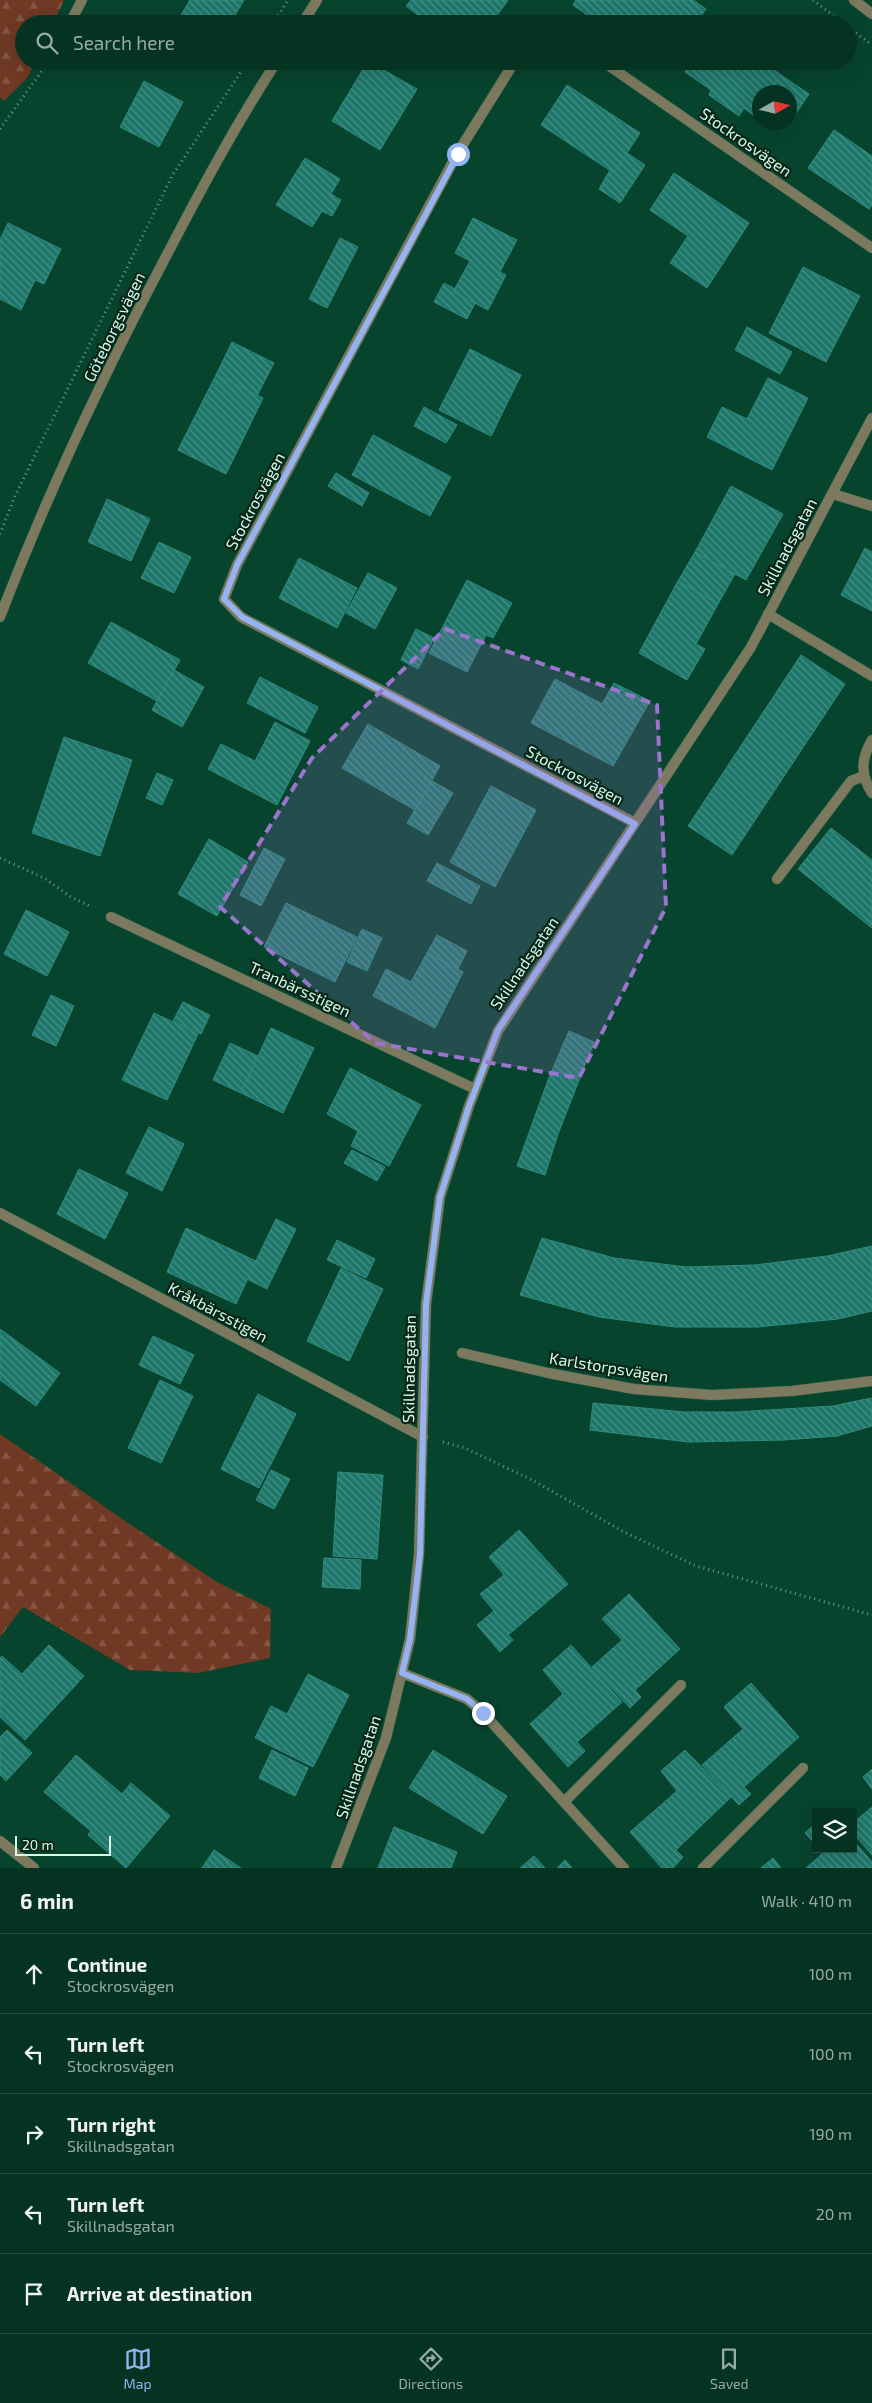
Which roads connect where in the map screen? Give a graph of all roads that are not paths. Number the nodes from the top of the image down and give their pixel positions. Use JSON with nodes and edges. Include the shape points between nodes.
{"nodes":[{"id":1,"x":82,"y":0,"type":"edge"},
{"id":2,"x":318,"y":0,"type":"edge"},
{"id":3,"x":854,"y":0,"type":"edge"},
{"id":4,"x":872,"y":14,"type":"edge"},
{"id":5,"x":73,"y":15,"type":"edge"},
{"id":6,"x":308,"y":15,"type":"edge"},
{"id":7,"x":272,"y":70,"type":"edge"},
{"id":8,"x":510,"y":70,"type":"edge"},
{"id":9,"x":615,"y":70,"type":"edge"},
{"id":10,"x":872,"y":248,"type":"edge"},
{"id":11,"x":872,"y":418,"type":"edge"},
{"id":12,"x":833,"y":494,"type":"junction"},
{"id":13,"x":872,"y":506,"type":"edge"},
{"id":14,"x":768,"y":614,"type":"junction"},
{"id":15,"x":0,"y":618,"type":"edge"},
{"id":16,"x":872,"y":676,"type":"edge"},
{"id":17,"x":872,"y":740,"type":"edge"},
{"id":18,"x":864,"y":776,"type":"junction"},
{"id":19,"x":872,"y":793,"type":"edge"},
{"id":20,"x":635,"y":824,"type":"junction"},
{"id":21,"x":777,"y":879,"type":"dead end"},
{"id":22,"x":112,"y":917,"type":"road end"},
{"id":23,"x":475,"y":1089,"type":"junction"},
{"id":24,"x":0,"y":1213,"type":"edge"},
{"id":25,"x":462,"y":1353,"type":"dead end"},
{"id":26,"x":872,"y":1380,"type":"edge"},
{"id":27,"x":423,"y":1437,"type":"junction"},
{"id":28,"x":402,"y":1673,"type":"junction"},
{"id":29,"x":681,"y":1686,"type":"dead end"},
{"id":30,"x":803,"y":1768,"type":"dead end"},
{"id":31,"x":564,"y":1802,"type":"junction"},
{"id":32,"x":0,"y":1841,"type":"edge"},
{"id":33,"x":34,"y":1868,"type":"edge"},
{"id":34,"x":336,"y":1868,"type":"edge"},
{"id":35,"x":624,"y":1868,"type":"edge"},
{"id":36,"x":703,"y":1868,"type":"edge"}],
"edges":[{"from":1,"to":5,"type":"street"},
{"from":2,"to":6,"type":"street"},
{"from":3,"to":4,"type":"street"},
{"from":7,"to":15,"type":"street","name":"Göteborgsvägen","via":[[199,193],[124,336],[32,533]]},
{"from":8,"to":20,"type":"street","name":"Stockrosvägen","via":[[453,162],[237,565],[224,599],[242,617]]},
{"from":9,"to":10,"type":"street","name":"Stockrosvägen"},
{"from":11,"to":12,"type":"street","name":"Skillnadsgatan"},
{"from":12,"to":13,"type":"street","name":"Skillnadsgatan"},
{"from":12,"to":14,"type":"street","name":"Skillnadsgatan"},
{"from":14,"to":16,"type":"street","name":"Skillnadsgatan"},
{"from":14,"to":20,"type":"street","name":"Skillnadsgatan","via":[[751,647]]},
{"from":17,"to":18,"type":"street","via":[[866,749],[862,767]]},
{"from":18,"to":19,"type":"street","via":[[864,782]]},
{"from":18,"to":21,"type":"street","via":[[851,781]]},
{"from":20,"to":23,"type":"street","name":"Skillnadsgatan","via":[[498,1030]]},
{"from":22,"to":23,"type":"street","name":"Tranbärsstigen"},
{"from":23,"to":27,"type":"street","name":"Skillnadsgatan","via":[[440,1197],[426,1304]]},
{"from":24,"to":27,"type":"street","name":"Kråkbärsstigen"},
{"from":25,"to":26,"type":"street","name":"Karlstorpsvägen","via":[[634,1389],[712,1395],[792,1391]]},
{"from":27,"to":28,"type":"street","name":"Skillnadsgatan","via":[[420,1554],[410,1639]]},
{"from":28,"to":31,"type":"street","via":[[467,1699]]},
{"from":28,"to":34,"type":"street","name":"Skillnadsgatan","via":[[386,1738]]},
{"from":29,"to":31,"type":"street"},
{"from":30,"to":36,"type":"street"},
{"from":31,"to":35,"type":"street"},
{"from":32,"to":33,"type":"street"}]}
